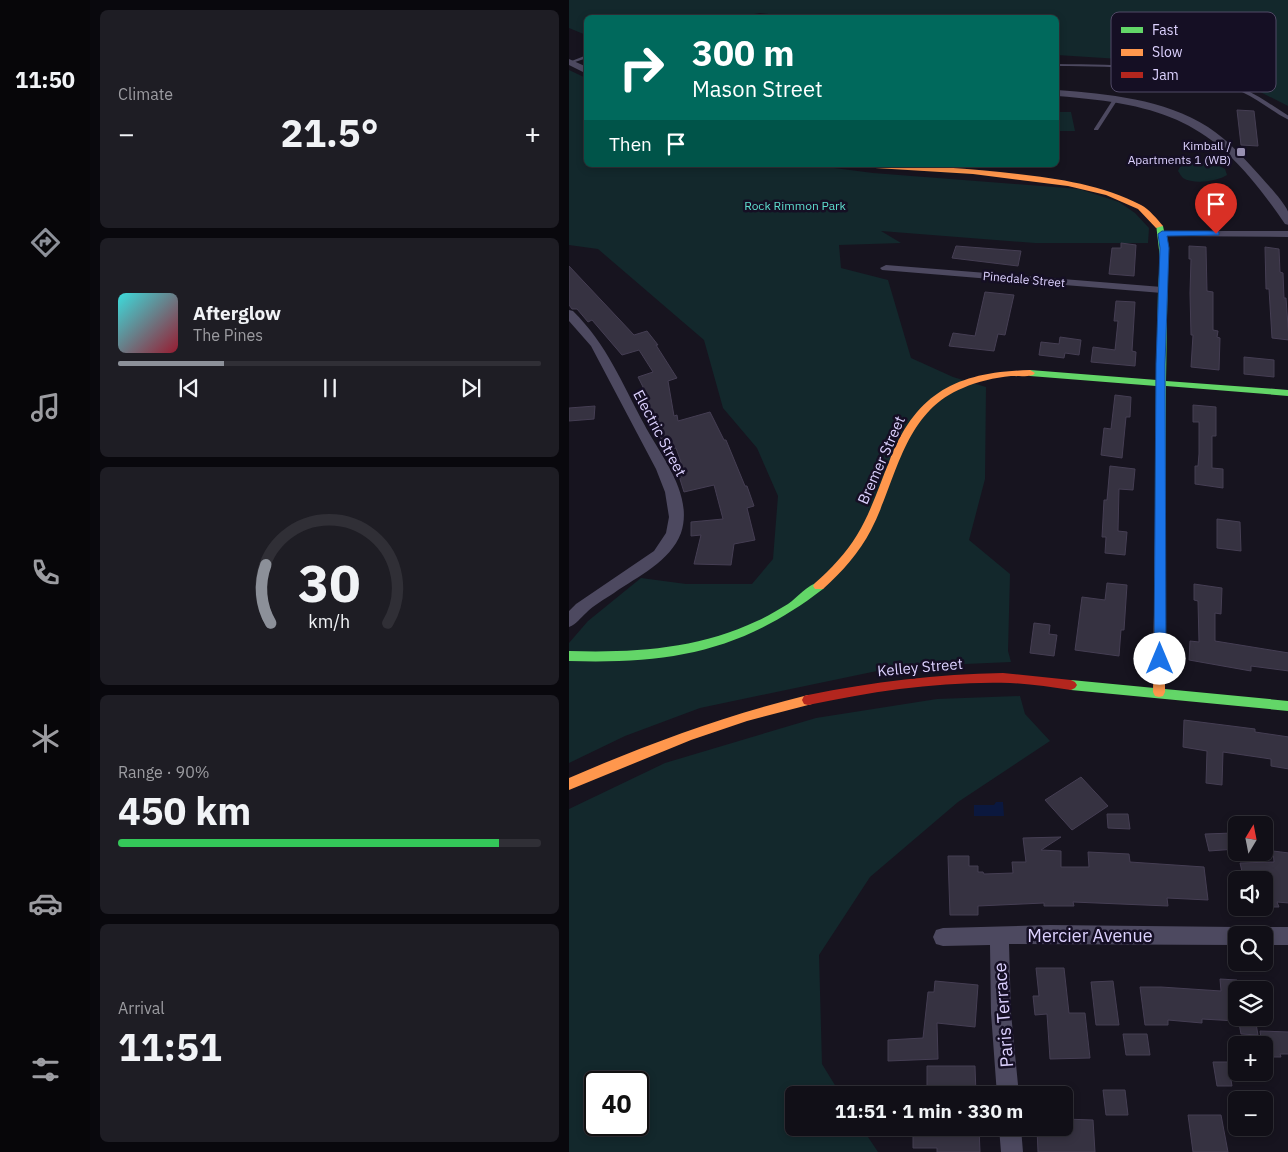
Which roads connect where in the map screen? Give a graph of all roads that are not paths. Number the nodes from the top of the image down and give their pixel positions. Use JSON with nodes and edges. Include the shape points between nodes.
{"nodes":[{"id":1,"x":584,"y":57,"type":"edge"},
{"id":2,"x":569,"y":63,"type":"edge"},
{"id":3,"x":1059,"y":64,"type":"edge"},
{"id":4,"x":1111,"y":67,"type":"edge"},
{"id":5,"x":584,"y":69,"type":"edge"},
{"id":6,"x":1245,"y":92,"type":"edge"},
{"id":7,"x":1059,"y":93,"type":"edge"},
{"id":8,"x":1116,"y":99,"type":"junction"},
{"id":9,"x":1288,"y":119,"type":"edge"},
{"id":10,"x":1096,"y":129,"type":"dead end"},
{"id":11,"x":920,"y":167,"type":"edge"},
{"id":12,"x":980,"y":169,"type":"edge"},
{"id":13,"x":1288,"y":222,"type":"edge"},
{"id":14,"x":1162,"y":234,"type":"junction"},
{"id":15,"x":1288,"y":234,"type":"edge"},
{"id":16,"x":886,"y":268,"type":"dead end"},
{"id":17,"x":1162,"y":290,"type":"junction"},
{"id":18,"x":569,"y":314,"type":"edge"},
{"id":19,"x":1161,"y":382,"type":"junction"},
{"id":20,"x":1288,"y":393,"type":"edge"},
{"id":21,"x":569,"y":621,"type":"edge"},
{"id":22,"x":569,"y":656,"type":"edge"},
{"id":23,"x":1159,"y":692,"type":"junction"},
{"id":24,"x":1288,"y":706,"type":"edge"},
{"id":25,"x":569,"y":784,"type":"edge"},
{"id":26,"x":999,"y":935,"type":"junction"},
{"id":27,"x":1228,"y":936,"type":"edge"},
{"id":28,"x":1273,"y":936,"type":"edge"},
{"id":29,"x":1288,"y":936,"type":"edge"},
{"id":30,"x":943,"y":937,"type":"dead end"},
{"id":31,"x":1007,"y":1086,"type":"edge"},
{"id":32,"x":1011,"y":1136,"type":"edge"},
{"id":33,"x":1012,"y":1152,"type":"edge"}],
"edges":[{"from":1,"to":2,"type":"lane"},
{"from":2,"to":5,"type":"street"},
{"from":3,"to":4,"type":"lane"},
{"from":6,"to":9,"type":"lane"},
{"from":7,"to":8,"type":"street"},
{"from":8,"to":10,"type":"lane"},
{"from":8,"to":13,"type":"street","via":[[1168,112],[1205,130],[1251,172]]},
{"from":11,"to":12,"type":"street"},
{"from":12,"to":14,"type":"street","via":[[1111,192],[1145,208],[1158,223]]},
{"from":14,"to":15,"type":"street"},
{"from":14,"to":17,"type":"street"},
{"from":16,"to":17,"type":"street","name":"Pinedale Street"},
{"from":17,"to":19,"type":"street"},
{"from":18,"to":21,"type":"street","name":"Electric Street","via":[[596,345],[663,470],[672,492],[676,517],[675,530],[659,555],[581,608]]},
{"from":19,"to":20,"type":"street","name":"Bremer Street"},
{"from":19,"to":22,"type":"street","name":"Bremer Street","via":[[1020,373],[981,378],[952,388],[929,403],[913,422],[867,528],[851,554],[801,601],[728,638],[686,650],[643,657]]},
{"from":19,"to":23,"type":"street"},
{"from":23,"to":24,"type":"street","name":"Kelley Street"},
{"from":23,"to":25,"type":"street","name":"Kelley Street","via":[[1004,678],[880,685],[815,697],[694,731]]},
{"from":26,"to":27,"type":"street","name":"Mercier Avenue"},
{"from":26,"to":30,"type":"street","name":"Mercier Avenue"},
{"from":26,"to":31,"type":"street","name":"Paris Terrace"},
{"from":28,"to":29,"type":"street"},
{"from":32,"to":33,"type":"street"}]}
